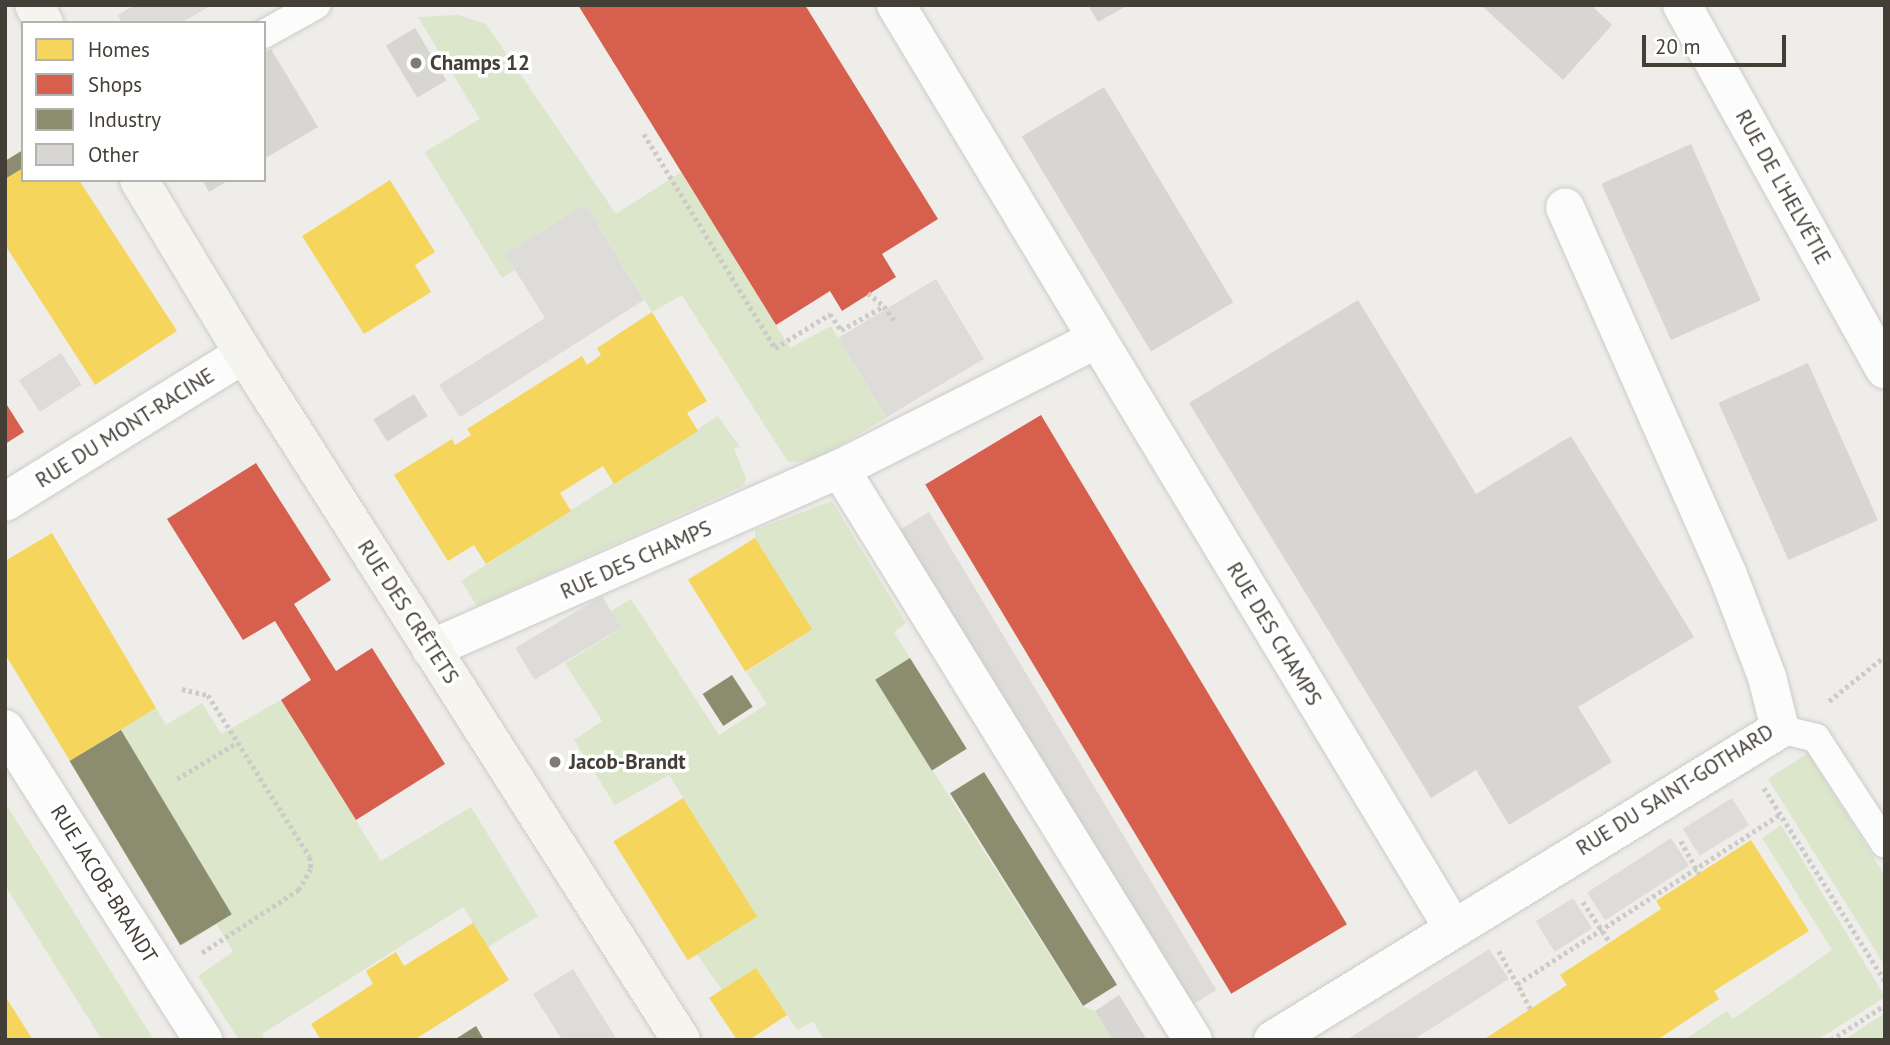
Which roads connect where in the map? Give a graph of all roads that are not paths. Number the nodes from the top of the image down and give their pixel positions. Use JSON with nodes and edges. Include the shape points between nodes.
{"nodes":[{"id":1,"x":34,"y":5,"type":"edge"},
{"id":2,"x":316,"y":5,"type":"edge"},
{"id":3,"x":897,"y":5,"type":"edge"},
{"id":4,"x":1682,"y":5,"type":"edge"},
{"id":5,"x":43,"y":21,"type":"edge"},
{"id":6,"x":266,"y":33,"type":"edge"},
{"id":7,"x":140,"y":182,"type":"edge"},
{"id":8,"x":1565,"y":208,"type":"dead end"},
{"id":9,"x":1095,"y":340,"type":"junction"},
{"id":10,"x":244,"y":354,"type":"junction"},
{"id":11,"x":1885,"y":369,"type":"edge"},
{"id":12,"x":840,"y":469,"type":"junction"},
{"id":13,"x":5,"y":502,"type":"edge"},
{"id":14,"x":431,"y":649,"type":"junction"},
{"id":15,"x":5,"y":729,"type":"edge"},
{"id":16,"x":1796,"y":733,"type":"junction"},
{"id":17,"x":1885,"y":845,"type":"edge"},
{"id":18,"x":1453,"y":928,"type":"junction"},
{"id":19,"x":204,"y":1040,"type":"edge"},
{"id":20,"x":681,"y":1040,"type":"edge"},
{"id":21,"x":1193,"y":1040,"type":"edge"},
{"id":22,"x":1273,"y":1040,"type":"edge"}],
"edges":[{"from":1,"to":5,"type":"main road"},
{"from":2,"to":6,"type":"lane"},
{"from":3,"to":9,"type":"street","name":"RUE DES CHAMPS"},
{"from":4,"to":11,"type":"street","name":"RUE DE L'HELVÉTIE"},
{"from":7,"to":10,"type":"main road","name":"RUE DES CRÊTETS"},
{"from":8,"to":16,"type":"street","name":"RUE DU SAINT-GOTHARD","via":[[1728,575],[1767,677]]},
{"from":9,"to":12,"type":"street","name":"RUE DES CHAMPS"},
{"from":9,"to":18,"type":"street","name":"RUE DES CHAMPS"},
{"from":10,"to":13,"type":"street","name":"RUE DU MONT-RACINE"},
{"from":10,"to":14,"type":"main road","name":"RUE DES CRÊTETS"},
{"from":12,"to":14,"type":"street","name":"RUE DES CHAMPS"},
{"from":12,"to":21,"type":"street"},
{"from":14,"to":20,"type":"main road","name":"RUE DES CRÊTETS"},
{"from":15,"to":19,"type":"street","name":"RUE JACOB-BRANDT"},
{"from":16,"to":17,"type":"lane","via":[[1826,750]]},
{"from":16,"to":18,"type":"street","name":"RUE DU SAINT-GOTHARD","via":[[1742,752]]},
{"from":18,"to":22,"type":"street","name":"RUE DU SAINT-GOTHARD"}]}
